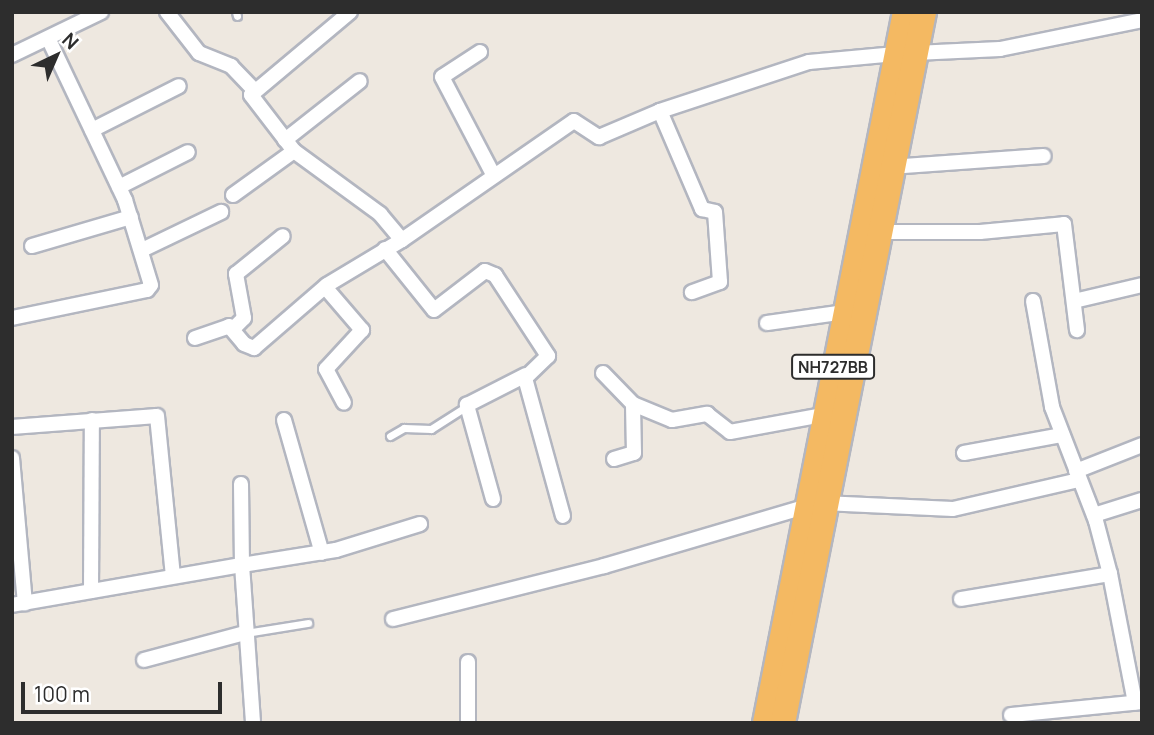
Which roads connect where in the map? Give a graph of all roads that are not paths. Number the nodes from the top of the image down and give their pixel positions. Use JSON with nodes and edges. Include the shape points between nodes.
{"nodes":[{"id":1,"x":102,"y":12,"type":"edge"},
{"id":2,"x":167,"y":12,"type":"edge"},
{"id":3,"x":350,"y":12,"type":"edge"},
{"id":4,"x":905,"y":12,"type":"edge"},
{"id":5,"x":924,"y":12,"type":"edge"},
{"id":6,"x":1142,"y":20,"type":"edge"},
{"id":7,"x":48,"y":38,"type":"junction"},
{"id":8,"x":480,"y":52,"type":"dead end"},
{"id":9,"x":905,"y":54,"type":"junction"},
{"id":10,"x":12,"y":55,"type":"edge"},
{"id":11,"x":360,"y":81,"type":"dead end"},
{"id":12,"x":179,"y":86,"type":"dead end"},
{"id":13,"x":253,"y":89,"type":"junction"},
{"id":14,"x":660,"y":111,"type":"junction"},
{"id":15,"x":92,"y":130,"type":"junction"},
{"id":16,"x":290,"y":146,"type":"junction"},
{"id":17,"x":188,"y":152,"type":"dead end"},
{"id":18,"x":1044,"y":156,"type":"dead end"},
{"id":19,"x":890,"y":167,"type":"junction"},
{"id":20,"x":493,"y":174,"type":"junction"},
{"id":21,"x":119,"y":187,"type":"junction"},
{"id":22,"x":233,"y":195,"type":"dead end"},
{"id":23,"x":221,"y":212,"type":"dead end"},
{"id":24,"x":131,"y":217,"type":"junction"},
{"id":25,"x":877,"y":232,"type":"junction"},
{"id":26,"x":283,"y":236,"type":"dead end"},
{"id":27,"x":402,"y":240,"type":"junction"},
{"id":28,"x":32,"y":246,"type":"dead end"},
{"id":29,"x":385,"y":249,"type":"junction"},
{"id":30,"x":142,"y":250,"type":"junction"},
{"id":31,"x":1142,"y":285,"type":"edge"},
{"id":32,"x":325,"y":287,"type":"junction"},
{"id":33,"x":692,"y":292,"type":"dead end"},
{"id":34,"x":1033,"y":301,"type":"dead end"},
{"id":35,"x":1074,"y":301,"type":"junction"},
{"id":36,"x":845,"y":312,"type":"junction"},
{"id":37,"x":12,"y":318,"type":"edge"},
{"id":38,"x":767,"y":323,"type":"dead end"},
{"id":39,"x":234,"y":328,"type":"junction"},
{"id":40,"x":1077,"y":330,"type":"dead end"},
{"id":41,"x":195,"y":338,"type":"dead end"},
{"id":42,"x":603,"y":373,"type":"dead end"},
{"id":43,"x":526,"y":374,"type":"junction"},
{"id":44,"x":344,"y":402,"type":"dead end"},
{"id":45,"x":633,"y":404,"type":"junction"},
{"id":46,"x":467,"y":405,"type":"junction"},
{"id":47,"x":823,"y":415,"type":"junction"},
{"id":48,"x":92,"y":419,"type":"junction"},
{"id":49,"x":284,"y":420,"type":"dead end"},
{"id":50,"x":12,"y":427,"type":"edge"},
{"id":51,"x":1062,"y":435,"type":"junction"},
{"id":52,"x":390,"y":436,"type":"dead end"},
{"id":53,"x":1142,"y":445,"type":"edge"},
{"id":54,"x":964,"y":453,"type":"dead end"},
{"id":55,"x":12,"y":458,"type":"edge"},
{"id":56,"x":614,"y":459,"type":"dead end"},
{"id":57,"x":1078,"y":475,"type":"junction"},
{"id":58,"x":241,"y":484,"type":"dead end"},
{"id":59,"x":493,"y":499,"type":"dead end"},
{"id":60,"x":1142,"y":500,"type":"edge"},
{"id":61,"x":814,"y":505,"type":"junction"},
{"id":62,"x":1094,"y":515,"type":"junction"},
{"id":63,"x":562,"y":516,"type":"dead end"},
{"id":64,"x":420,"y":524,"type":"dead end"},
{"id":65,"x":15,"y":532,"type":"edge"},
{"id":66,"x":322,"y":553,"type":"junction"},
{"id":67,"x":242,"y":565,"type":"junction"},
{"id":68,"x":1110,"y":574,"type":"junction"},
{"id":69,"x":173,"y":575,"type":"junction"},
{"id":70,"x":92,"y":591,"type":"junction"},
{"id":71,"x":961,"y":599,"type":"dead end"},
{"id":72,"x":18,"y":604,"type":"edge"},
{"id":73,"x":393,"y":619,"type":"dead end"},
{"id":74,"x":308,"y":623,"type":"dead end"},
{"id":75,"x":246,"y":633,"type":"junction"},
{"id":76,"x":144,"y":660,"type":"dead end"},
{"id":77,"x":468,"y":662,"type":"dead end"},
{"id":78,"x":1138,"y":703,"type":"edge"},
{"id":79,"x":1011,"y":715,"type":"dead end"},
{"id":80,"x":253,"y":723,"type":"edge"},
{"id":81,"x":468,"y":723,"type":"edge"},
{"id":82,"x":765,"y":723,"type":"edge"},
{"id":83,"x":783,"y":723,"type":"edge"}],
"edges":[{"from":1,"to":7,"type":"street"},
{"from":2,"to":13,"type":"street","via":[[200,53],[232,66]]},
{"from":3,"to":13,"type":"street"},
{"from":4,"to":9,"type":"highway","number":"NH727BB"},
{"from":5,"to":9,"type":"highway","number":"NH727BB"},
{"from":6,"to":9,"type":"street","via":[[1011,47]]},
{"from":7,"to":10,"type":"street"},
{"from":7,"to":15,"type":"street"},
{"from":8,"to":20,"type":"street","via":[[442,77]]},
{"from":9,"to":14,"type":"street","via":[[809,62]]},
{"from":9,"to":19,"type":"highway","number":"NH727BB"},
{"from":9,"to":36,"type":"highway","number":"NH727BB"},
{"from":11,"to":16,"type":"street"},
{"from":12,"to":15,"type":"street"},
{"from":13,"to":16,"type":"street","via":[[252,98]]},
{"from":14,"to":20,"type":"street","via":[[599,137],[574,121]]},
{"from":14,"to":33,"type":"street","via":[[702,209],[715,212],[720,282]]},
{"from":15,"to":21,"type":"street"},
{"from":16,"to":22,"type":"street"},
{"from":16,"to":27,"type":"street","via":[[380,214]]},
{"from":17,"to":21,"type":"street"},
{"from":18,"to":19,"type":"street"},
{"from":19,"to":25,"type":"highway","number":"NH727BB"},
{"from":20,"to":27,"type":"street"},
{"from":21,"to":24,"type":"street"},
{"from":23,"to":30,"type":"street"},
{"from":24,"to":28,"type":"street"},
{"from":24,"to":30,"type":"street"},
{"from":25,"to":35,"type":"street","via":[[980,232],[1064,224]]},
{"from":25,"to":61,"type":"highway","number":"NH727BB"},
{"from":26,"to":39,"type":"street","via":[[236,274],[244,318]]},
{"from":27,"to":29,"type":"street"},
{"from":29,"to":32,"type":"street"},
{"from":29,"to":43,"type":"street","via":[[434,310],[491,271],[548,356]]},
{"from":30,"to":37,"type":"street","via":[[150,289]]},
{"from":31,"to":35,"type":"street"},
{"from":32,"to":39,"type":"street","via":[[254,348],[244,344]]},
{"from":32,"to":44,"type":"street","via":[[362,330],[326,369]]},
{"from":34,"to":51,"type":"street","via":[[1052,407]]},
{"from":35,"to":40,"type":"street"},
{"from":36,"to":38,"type":"street"},
{"from":36,"to":47,"type":"highway","number":"NH727BB"},
{"from":39,"to":41,"type":"street"},
{"from":42,"to":45,"type":"street"},
{"from":43,"to":46,"type":"street"},
{"from":43,"to":63,"type":"street"},
{"from":45,"to":47,"type":"street","via":[[672,420],[707,414],[730,432]]},
{"from":45,"to":56,"type":"street","via":[[634,453]]},
{"from":46,"to":52,"type":"lane","via":[[431,429],[404,428]]},
{"from":46,"to":59,"type":"street"},
{"from":47,"to":61,"type":"highway","number":"NH727BB"},
{"from":48,"to":50,"type":"street"},
{"from":48,"to":69,"type":"street","via":[[153,415],[159,419]]},
{"from":48,"to":70,"type":"street"},
{"from":49,"to":66,"type":"street"},
{"from":51,"to":54,"type":"street"},
{"from":51,"to":57,"type":"street"},
{"from":53,"to":57,"type":"street"},
{"from":55,"to":65,"type":"street"},
{"from":57,"to":61,"type":"street","via":[[953,509]]},
{"from":57,"to":62,"type":"street"},
{"from":58,"to":67,"type":"street"},
{"from":60,"to":62,"type":"street"},
{"from":61,"to":73,"type":"street","via":[[604,566]]},
{"from":61,"to":82,"type":"highway","number":"NH727BB"},
{"from":61,"to":83,"type":"highway","number":"NH727BB"},
{"from":62,"to":68,"type":"street"},
{"from":64,"to":66,"type":"street"},
{"from":65,"to":72,"type":"street"},
{"from":66,"to":67,"type":"street"},
{"from":67,"to":69,"type":"street"},
{"from":67,"to":75,"type":"street"},
{"from":68,"to":71,"type":"street"},
{"from":68,"to":78,"type":"street"},
{"from":69,"to":70,"type":"street"},
{"from":70,"to":72,"type":"street"},
{"from":74,"to":75,"type":"lane"},
{"from":75,"to":76,"type":"street"},
{"from":75,"to":80,"type":"street"},
{"from":77,"to":81,"type":"street"},
{"from":78,"to":79,"type":"street"}]}
